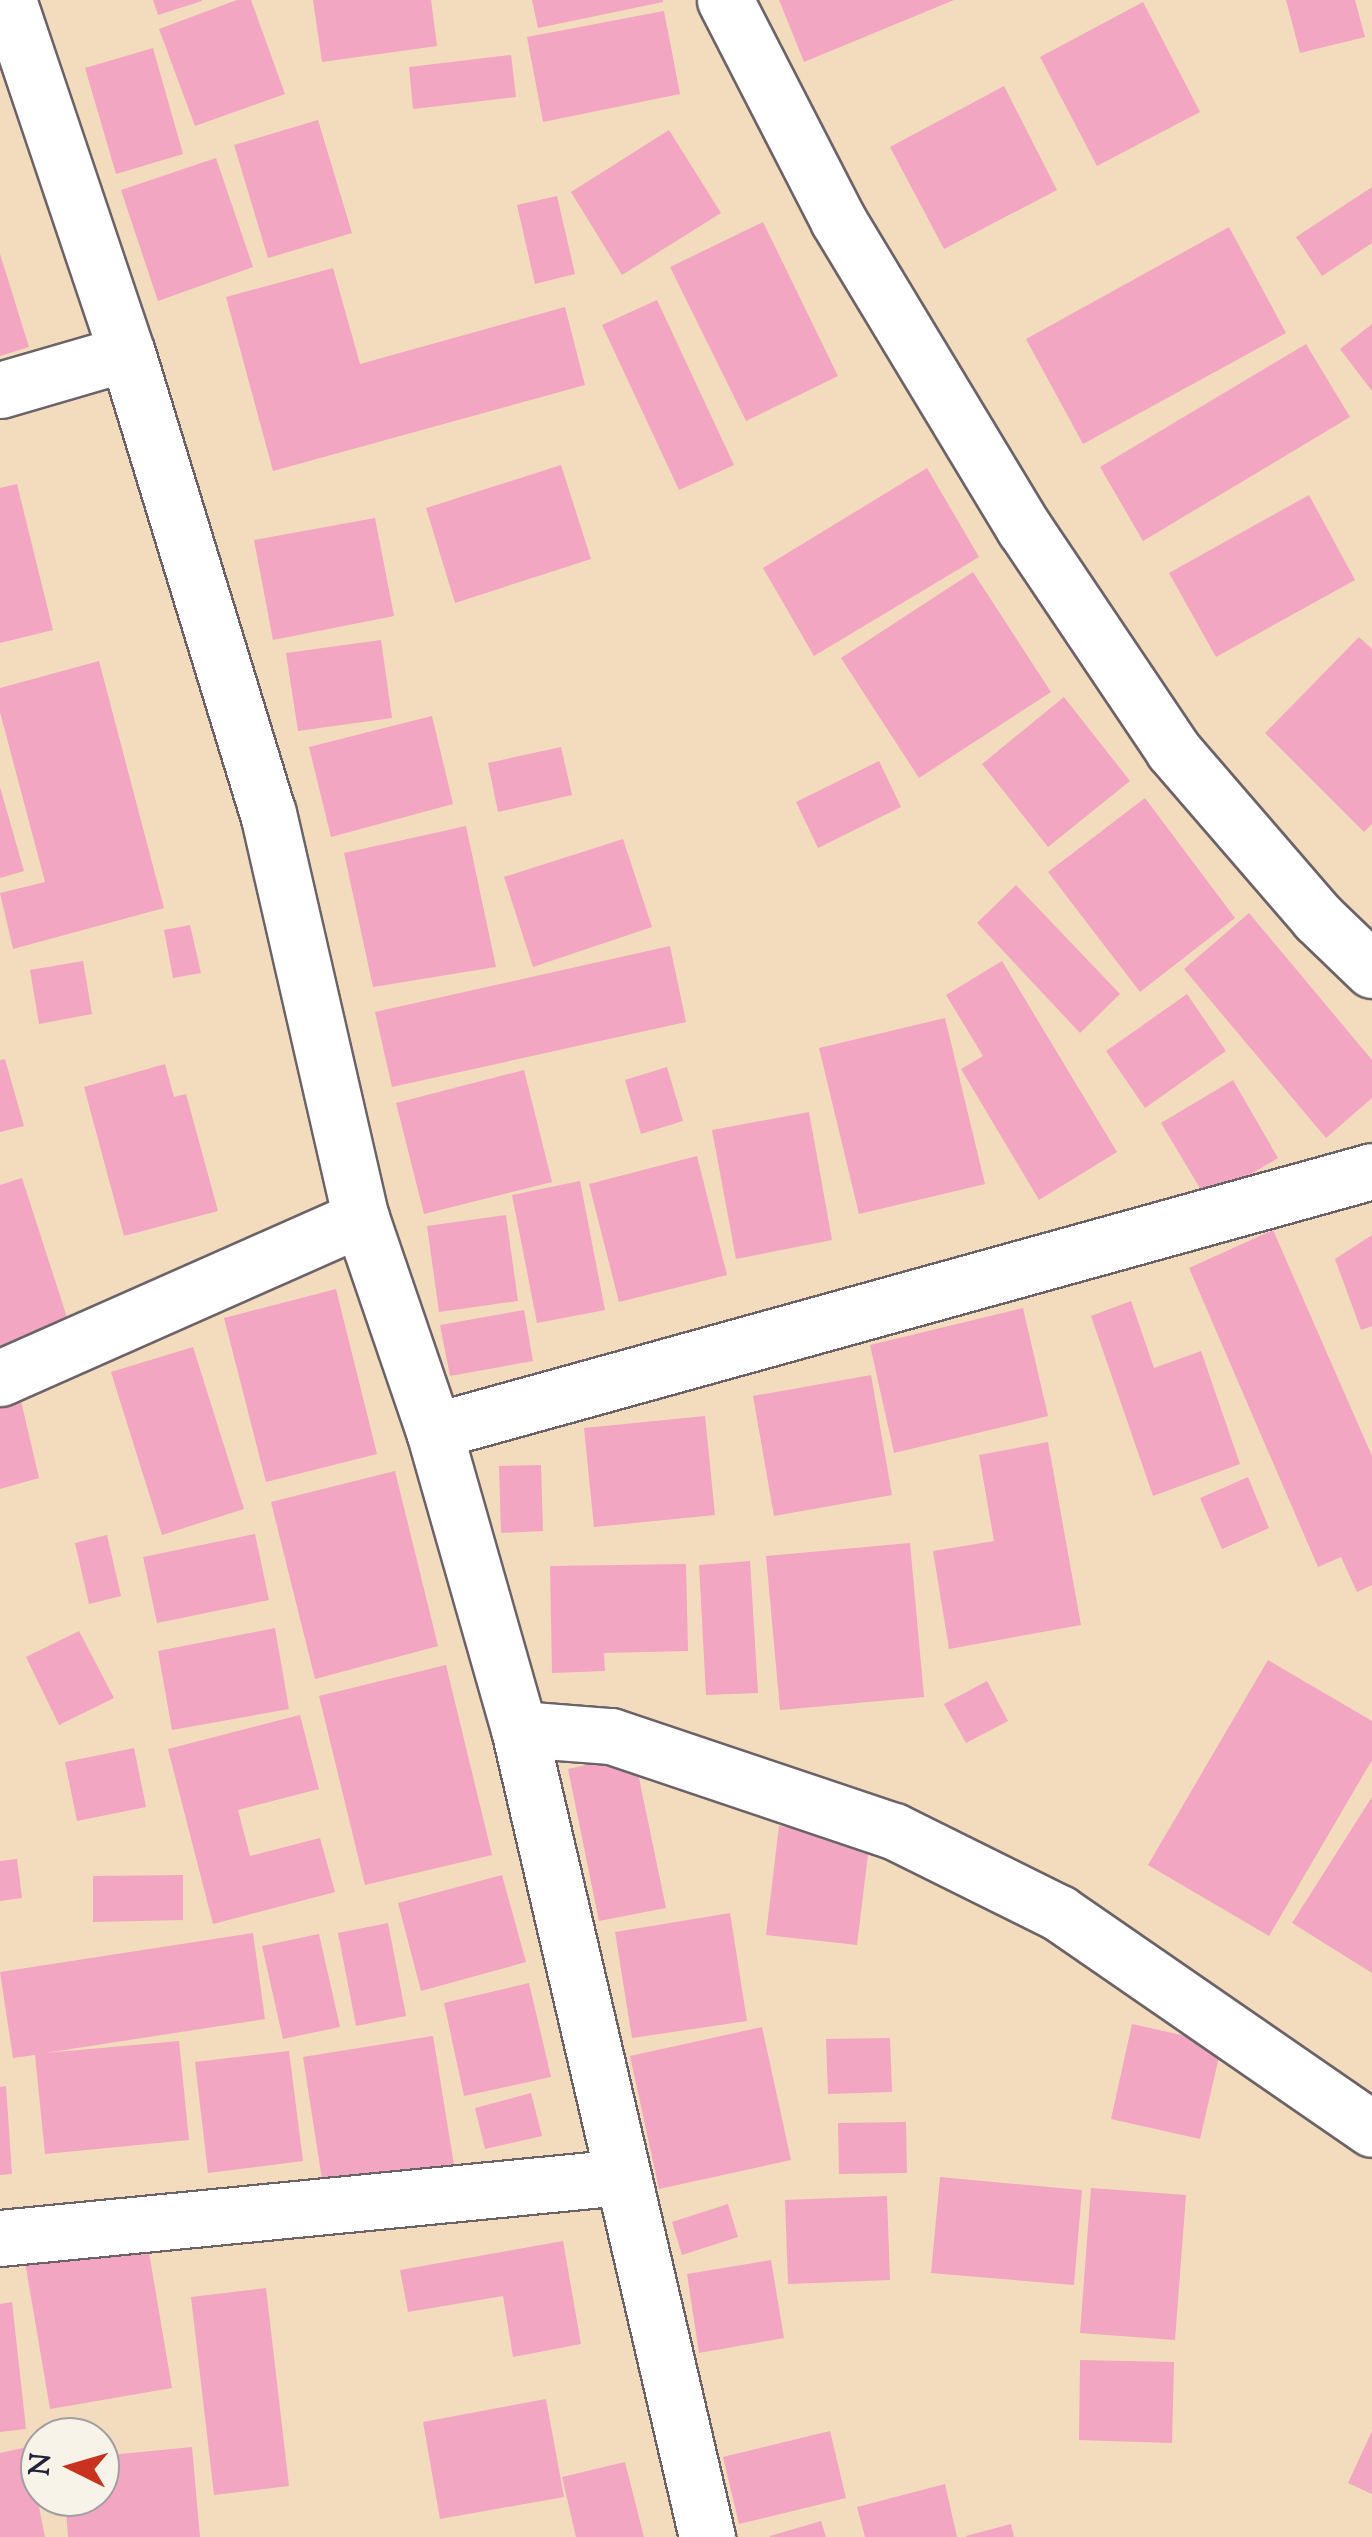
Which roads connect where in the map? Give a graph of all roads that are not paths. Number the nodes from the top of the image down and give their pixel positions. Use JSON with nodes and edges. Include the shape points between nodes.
{"nodes":[{"id":1,"x":8,"y":0,"type":"edge"},
{"id":2,"x":724,"y":0,"type":"edge"},
{"id":3,"x":127,"y":353,"type":"junction"},
{"id":4,"x":0,"y":390,"type":"edge"},
{"id":5,"x":1372,"y":970,"type":"edge"},
{"id":6,"x":1372,"y":1171,"type":"edge"},
{"id":7,"x":361,"y":1218,"type":"junction"},
{"id":8,"x":0,"y":1378,"type":"edge"},
{"id":9,"x":434,"y":1430,"type":"junction"},
{"id":10,"x":519,"y":1729,"type":"junction"},
{"id":11,"x":1372,"y":2129,"type":"edge"},
{"id":12,"x":622,"y":2177,"type":"junction"},
{"id":13,"x":0,"y":2238,"type":"edge"},
{"id":14,"x":707,"y":2537,"type":"edge"}],
"edges":[{"from":1,"to":3,"type":"street"},
{"from":2,"to":5,"type":"street","via":[[838,220],[1034,544],[1173,750],[1318,918]]},
{"from":3,"to":4,"type":"street"},
{"from":3,"to":7,"type":"street","via":[[268,813]]},
{"from":6,"to":9,"type":"street"},
{"from":7,"to":8,"type":"street"},
{"from":7,"to":9,"type":"street"},
{"from":9,"to":10,"type":"street"},
{"from":10,"to":11,"type":"street","via":[[611,1736],[894,1831],[1059,1914]]},
{"from":10,"to":12,"type":"street"},
{"from":12,"to":13,"type":"street"},
{"from":12,"to":14,"type":"street"}]}
